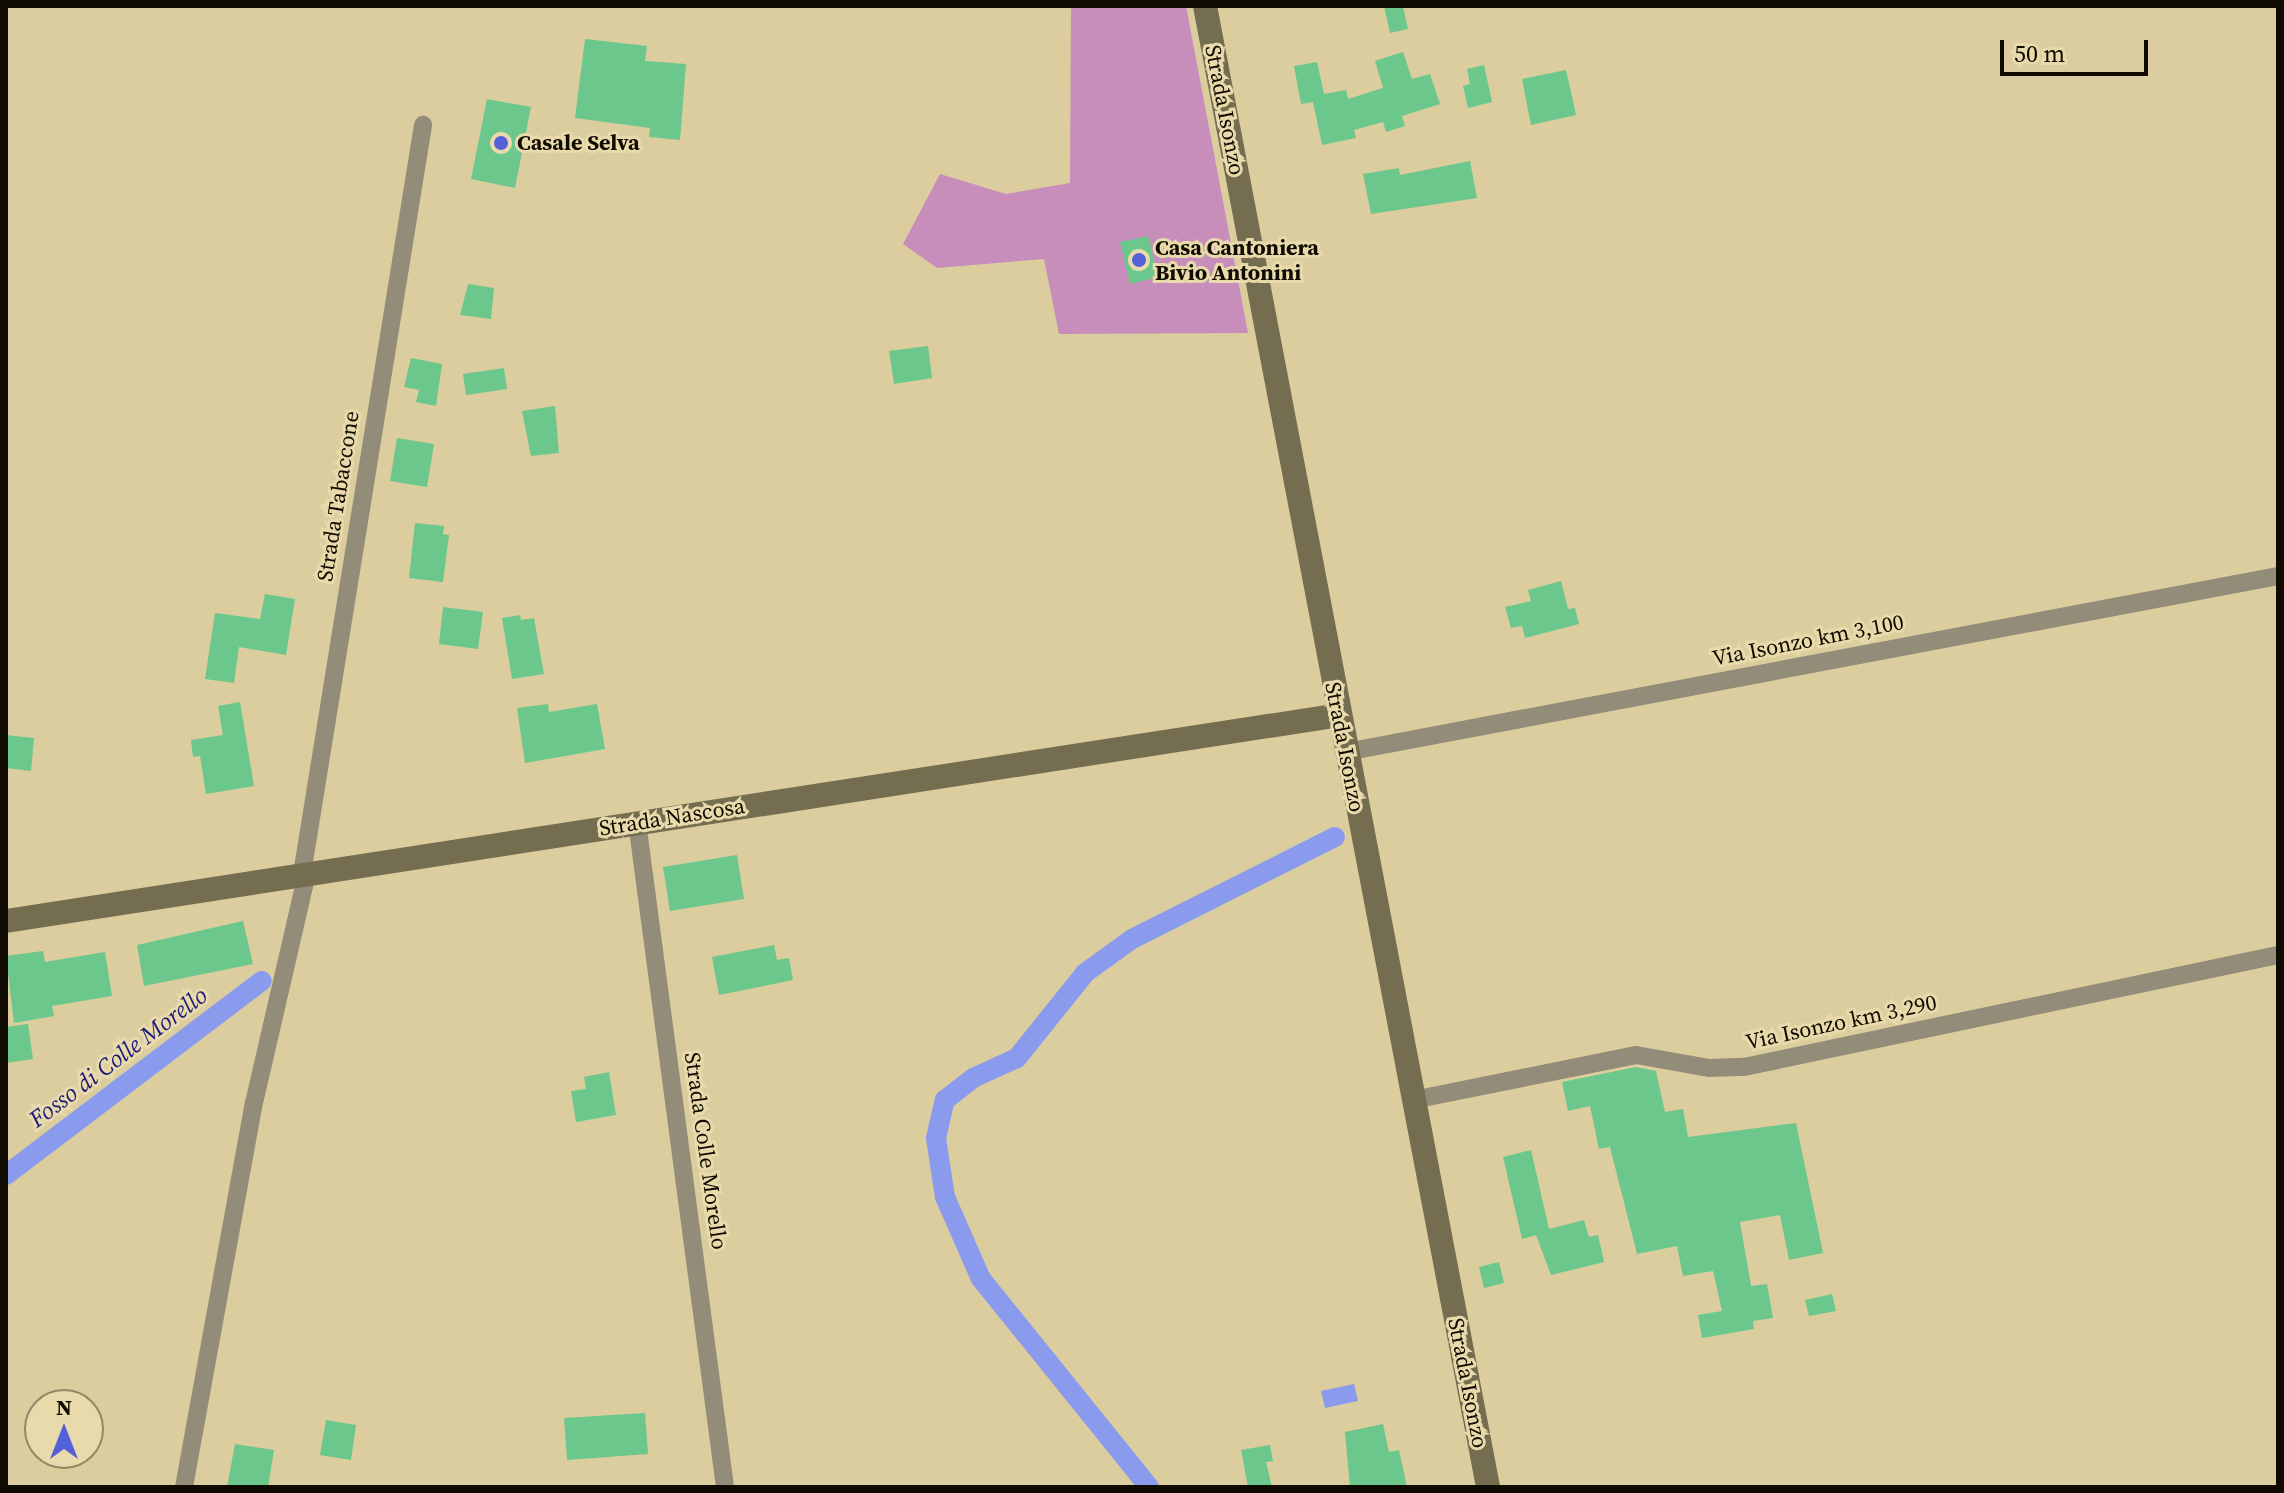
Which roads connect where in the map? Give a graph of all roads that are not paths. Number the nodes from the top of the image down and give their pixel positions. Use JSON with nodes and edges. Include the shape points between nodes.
{"nodes":[{"id":1,"x":1205,"y":6,"type":"edge"},
{"id":2,"x":423,"y":125,"type":"dead end"},
{"id":3,"x":2278,"y":576,"type":"edge"},
{"id":4,"x":1339,"y":715,"type":"junction"},
{"id":5,"x":1346,"y":752,"type":"junction"},
{"id":6,"x":637,"y":822,"type":"junction"},
{"id":7,"x":304,"y":874,"type":"junction"},
{"id":8,"x":6,"y":921,"type":"edge"},
{"id":9,"x":2278,"y":955,"type":"edge"},
{"id":10,"x":1413,"y":1100,"type":"junction"},
{"id":11,"x":184,"y":1487,"type":"edge"},
{"id":12,"x":725,"y":1487,"type":"edge"},
{"id":13,"x":1488,"y":1487,"type":"edge"}],
"edges":[{"from":1,"to":4,"type":"main road","name":"Strada Isonzo"},
{"from":2,"to":7,"type":"street","name":"Strada Tabaccone"},
{"from":3,"to":5,"type":"street","name":"Via Isonzo km 3,100"},
{"from":4,"to":5,"type":"main road","name":"Strada Isonzo"},
{"from":4,"to":6,"type":"main road","name":"Strada Nascosa"},
{"from":5,"to":10,"type":"main road","name":"Strada Isonzo"},
{"from":6,"to":7,"type":"main road","name":"Strada Nascosa"},
{"from":6,"to":12,"type":"street","name":"Strada Colle Morello"},
{"from":7,"to":8,"type":"main road","name":"Strada Nascosa"},
{"from":7,"to":11,"type":"street","name":"Strada Tabaccone","via":[[254,1103]]},
{"from":9,"to":10,"type":"street","name":"Via Isonzo km 3,290","via":[[1744,1067],[1710,1068],[1636,1055]]},
{"from":10,"to":13,"type":"main road","name":"Strada Isonzo"}]}
